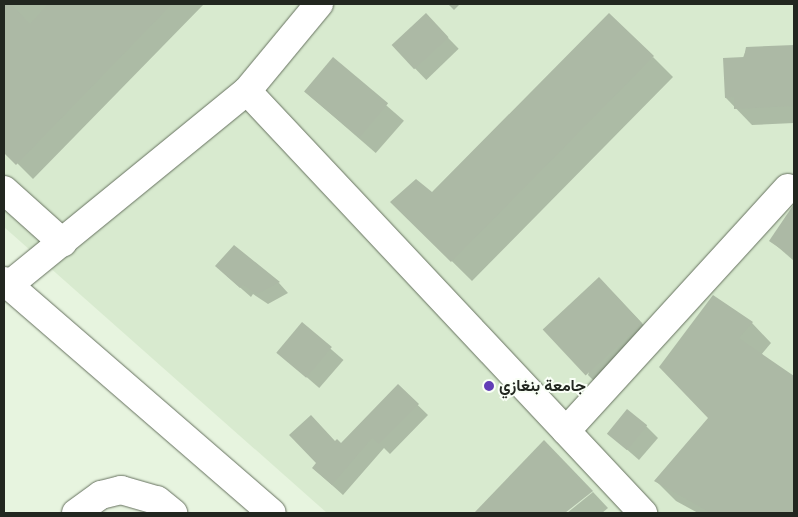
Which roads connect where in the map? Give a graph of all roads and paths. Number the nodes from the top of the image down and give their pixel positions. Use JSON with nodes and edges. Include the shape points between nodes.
{"nodes":[{"id":1,"x":319,"y":4,"type":"edge"},
{"id":2,"x":247,"y":90,"type":"junction"},
{"id":3,"x":788,"y":188,"type":"dead end"},
{"id":4,"x":4,"y":190,"type":"edge"},
{"id":5,"x":63,"y":243,"type":"junction"},
{"id":6,"x":6,"y":283,"type":"edge"},
{"id":7,"x":566,"y":431,"type":"junction"},
{"id":8,"x":76,"y":513,"type":"edge"},
{"id":9,"x":173,"y":513,"type":"edge"},
{"id":10,"x":272,"y":513,"type":"edge"},
{"id":11,"x":643,"y":513,"type":"edge"}],
"edges":[{"from":1,"to":2,"type":"street"},
{"from":2,"to":5,"type":"street"},
{"from":2,"to":7,"type":"street"},
{"from":3,"to":7,"type":"street"},
{"from":4,"to":5,"type":"street"},
{"from":5,"to":6,"type":"street"},
{"from":6,"to":10,"type":"street"},
{"from":7,"to":11,"type":"street"},
{"from":8,"to":9,"type":"street","via":[[101,495],[121,490],[158,500]]}]}
